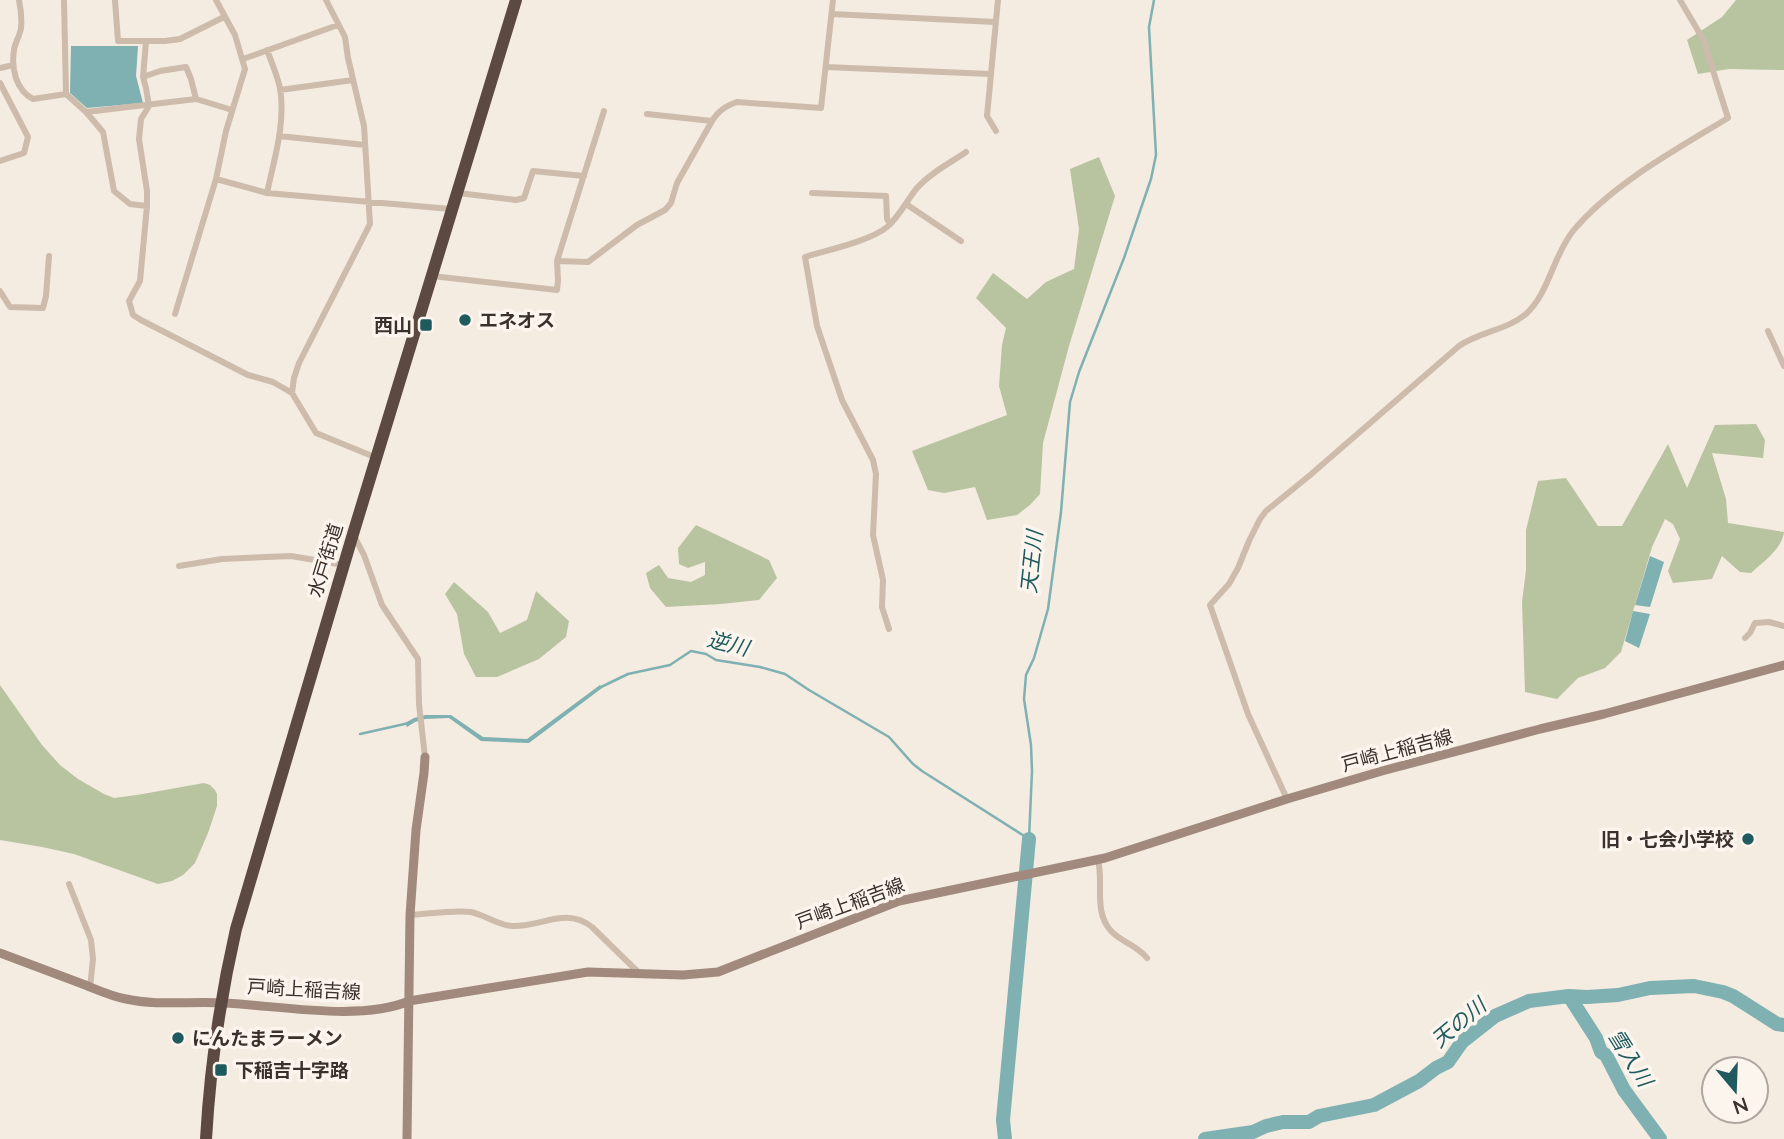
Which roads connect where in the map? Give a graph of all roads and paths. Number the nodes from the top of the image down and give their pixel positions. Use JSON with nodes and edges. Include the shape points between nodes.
{"nodes":[{"id":1,"x":19,"y":0,"type":"edge"},
{"id":2,"x":64,"y":0,"type":"edge"},
{"id":3,"x":116,"y":0,"type":"edge"},
{"id":4,"x":217,"y":0,"type":"edge"},
{"id":5,"x":326,"y":0,"type":"edge"},
{"id":6,"x":516,"y":0,"type":"edge"},
{"id":7,"x":833,"y":0,"type":"edge"},
{"id":8,"x":998,"y":0,"type":"edge"},
{"id":9,"x":1680,"y":0,"type":"edge"},
{"id":10,"x":832,"y":15,"type":"junction"},
{"id":11,"x":224,"y":16,"type":"junction"},
{"id":12,"x":995,"y":22,"type":"junction"},
{"id":13,"x":338,"y":25,"type":"junction"},
{"id":14,"x":146,"y":42,"type":"junction"},
{"id":15,"x":267,"y":50,"type":"junction"},
{"id":16,"x":243,"y":59,"type":"junction"},
{"id":17,"x":13,"y":65,"type":"junction"},
{"id":18,"x":826,"y":67,"type":"junction"},
{"id":19,"x":0,"y":68,"type":"edge"},
{"id":20,"x":990,"y":74,"type":"junction"},
{"id":21,"x":143,"y":77,"type":"junction"},
{"id":22,"x":353,"y":80,"type":"junction"},
{"id":23,"x":0,"y":83,"type":"edge"},
{"id":24,"x":280,"y":90,"type":"junction"},
{"id":25,"x":66,"y":94,"type":"junction"},
{"id":26,"x":196,"y":99,"type":"junction"},
{"id":27,"x":149,"y":106,"type":"junction"},
{"id":28,"x":232,"y":110,"type":"junction"},
{"id":29,"x":604,"y":111,"type":"dead end"},
{"id":30,"x":86,"y":112,"type":"junction"},
{"id":31,"x":647,"y":114,"type":"dead end"},
{"id":32,"x":712,"y":121,"type":"junction"},
{"id":33,"x":996,"y":131,"type":"dead end"},
{"id":34,"x":279,"y":136,"type":"junction"},
{"id":35,"x":366,"y":145,"type":"junction"},
{"id":36,"x":966,"y":152,"type":"dead end"},
{"id":37,"x":1,"y":158,"type":"edge"},
{"id":38,"x":583,"y":176,"type":"junction"},
{"id":39,"x":216,"y":179,"type":"junction"},
{"id":40,"x":458,"y":193,"type":"junction"},
{"id":41,"x":812,"y":193,"type":"dead end"},
{"id":42,"x":267,"y":194,"type":"junction"},
{"id":43,"x":369,"y":203,"type":"junction"},
{"id":44,"x":906,"y":204,"type":"junction"},
{"id":45,"x":147,"y":206,"type":"junction"},
{"id":46,"x":453,"y":209,"type":"junction"},
{"id":47,"x":890,"y":224,"type":"junction"},
{"id":48,"x":961,"y":241,"type":"dead end"},
{"id":49,"x":49,"y":256,"type":"dead end"},
{"id":50,"x":557,"y":261,"type":"junction"},
{"id":51,"x":432,"y":276,"type":"junction"},
{"id":52,"x":0,"y":291,"type":"edge"},
{"id":53,"x":175,"y":314,"type":"dead end"},
{"id":54,"x":1768,"y":331,"type":"dead end"},
{"id":55,"x":1784,"y":366,"type":"edge"},
{"id":56,"x":292,"y":393,"type":"junction"},
{"id":57,"x":377,"y":458,"type":"junction"},
{"id":58,"x":353,"y":534,"type":"junction"},
{"id":59,"x":344,"y":565,"type":"junction"},
{"id":60,"x":179,"y":566,"type":"dead end"},
{"id":61,"x":1784,"y":626,"type":"edge"},
{"id":62,"x":889,"y":629,"type":"dead end"},
{"id":63,"x":1745,"y":638,"type":"dead end"},
{"id":64,"x":1784,"y":665,"type":"edge"},
{"id":65,"x":425,"y":757,"type":"joint"},
{"id":66,"x":1287,"y":799,"type":"junction"},
{"id":67,"x":1098,"y":860,"type":"junction"},
{"id":68,"x":69,"y":884,"type":"dead end"},
{"id":69,"x":410,"y":915,"type":"junction"},
{"id":70,"x":0,"y":953,"type":"edge"},
{"id":71,"x":1146,"y":958,"type":"dead end"},
{"id":72,"x":638,"y":972,"type":"junction"},
{"id":73,"x":90,"y":988,"type":"junction"},
{"id":74,"x":409,"y":1001,"type":"junction"},
{"id":75,"x":221,"y":1003,"type":"junction"},
{"id":76,"x":206,"y":1139,"type":"edge"},
{"id":77,"x":407,"y":1139,"type":"edge"}],
"edges":[{"from":1,"to":17,"type":"street","via":[[21,32]]},
{"from":2,"to":25,"type":"street"},
{"from":3,"to":14,"type":"street","via":[[118,41]]},
{"from":4,"to":11,"type":"street"},
{"from":5,"to":13,"type":"street"},
{"from":6,"to":40,"type":"highway","name":"水戸街道"},
{"from":7,"to":10,"type":"street"},
{"from":8,"to":12,"type":"street"},
{"from":9,"to":66,"type":"street","via":[[1703,39],[1728,118],[1641,172],[1582,221],[1527,313],[1459,346],[1266,511],[1230,584],[1210,605],[1248,714]]},
{"from":10,"to":12,"type":"street"},
{"from":10,"to":18,"type":"street"},
{"from":11,"to":14,"type":"street","via":[[180,39]]},
{"from":11,"to":16,"type":"street"},
{"from":12,"to":20,"type":"street"},
{"from":13,"to":15,"type":"street"},
{"from":13,"to":22,"type":"street","via":[[345,37]]},
{"from":14,"to":21,"type":"street"},
{"from":15,"to":16,"type":"street"},
{"from":15,"to":24,"type":"street"},
{"from":16,"to":28,"type":"street","via":[[245,69]]},
{"from":17,"to":19,"type":"street"},
{"from":17,"to":25,"type":"street","via":[[16,83],[28,97]]},
{"from":18,"to":20,"type":"street"},
{"from":18,"to":32,"type":"street","via":[[821,108],[737,102]]},
{"from":20,"to":33,"type":"street","via":[[987,116]]},
{"from":21,"to":26,"type":"street","via":[[186,67]]},
{"from":21,"to":27,"type":"street"},
{"from":22,"to":24,"type":"street"},
{"from":22,"to":35,"type":"street"},
{"from":23,"to":37,"type":"street","via":[[27,136],[24,153]]},
{"from":24,"to":34,"type":"street"},
{"from":25,"to":30,"type":"street"},
{"from":26,"to":27,"type":"street"},
{"from":26,"to":28,"type":"street"},
{"from":27,"to":30,"type":"street"},
{"from":27,"to":45,"type":"street","via":[[139,125]]},
{"from":28,"to":39,"type":"street"},
{"from":29,"to":38,"type":"street"},
{"from":30,"to":45,"type":"street","via":[[103,132],[114,191],[130,204]]},
{"from":31,"to":32,"type":"street"},
{"from":32,"to":50,"type":"street","via":[[665,210],[588,262]]},
{"from":34,"to":35,"type":"street"},
{"from":34,"to":42,"type":"street"},
{"from":35,"to":43,"type":"street"},
{"from":36,"to":44,"type":"street","via":[[929,176]]},
{"from":38,"to":40,"type":"street","via":[[533,171],[524,198],[516,200]]},
{"from":38,"to":50,"type":"street"},
{"from":39,"to":42,"type":"street"},
{"from":39,"to":53,"type":"street"},
{"from":40,"to":46,"type":"highway","name":"水戸街道"},
{"from":41,"to":47,"type":"street","via":[[886,196]]},
{"from":42,"to":43,"type":"street"},
{"from":43,"to":46,"type":"street"},
{"from":43,"to":56,"type":"street","via":[[370,224],[299,363]]},
{"from":44,"to":47,"type":"street"},
{"from":44,"to":48,"type":"street"},
{"from":45,"to":56,"type":"street","via":[[140,281],[129,300],[134,314],[185,344]]},
{"from":46,"to":51,"type":"highway","name":"水戸街道"},
{"from":47,"to":62,"type":"street","via":[[864,239],[805,257],[817,326],[842,400],[873,460],[873,536],[883,580],[881,607]]},
{"from":49,"to":52,"type":"street","via":[[43,308],[10,307]]},
{"from":50,"to":51,"type":"street","via":[[557,290]]},
{"from":51,"to":57,"type":"highway","name":"水戸街道"},
{"from":54,"to":55,"type":"street"},
{"from":56,"to":57,"type":"street","via":[[316,433]]},
{"from":57,"to":58,"type":"highway","name":"水戸街道"},
{"from":58,"to":59,"type":"highway","name":"水戸街道"},
{"from":58,"to":65,"type":"street","via":[[382,605],[418,659]]},
{"from":59,"to":60,"type":"street","via":[[291,556]]},
{"from":59,"to":75,"type":"highway","name":"水戸街道","via":[[250,876]]},
{"from":61,"to":63,"type":"street","via":[[1755,623]]},
{"from":64,"to":66,"type":"main road","name":"戸崎上稲吉線"},
{"from":65,"to":69,"type":"main road"},
{"from":66,"to":67,"type":"main road","name":"戸崎上稲吉線"},
{"from":67,"to":71,"type":"street","via":[[1104,920]]},
{"from":67,"to":72,"type":"main road","name":"戸崎上稲吉線","via":[[894,903],[718,972]]},
{"from":68,"to":73,"type":"street","via":[[92,940]]},
{"from":69,"to":72,"type":"street","via":[[469,912],[516,926],[579,920]]},
{"from":69,"to":74,"type":"main road"},
{"from":70,"to":73,"type":"main road","name":"戸崎上稲吉線"},
{"from":72,"to":74,"type":"main road","name":"戸崎上稲吉線","via":[[569,974]]},
{"from":73,"to":75,"type":"main road","name":"戸崎上稲吉線","via":[[145,1002]]},
{"from":74,"to":75,"type":"main road","name":"戸崎上稲吉線","via":[[380,1010],[333,1011]]},
{"from":74,"to":77,"type":"main road"},
{"from":75,"to":76,"type":"highway","name":"水戸街道"}]}
